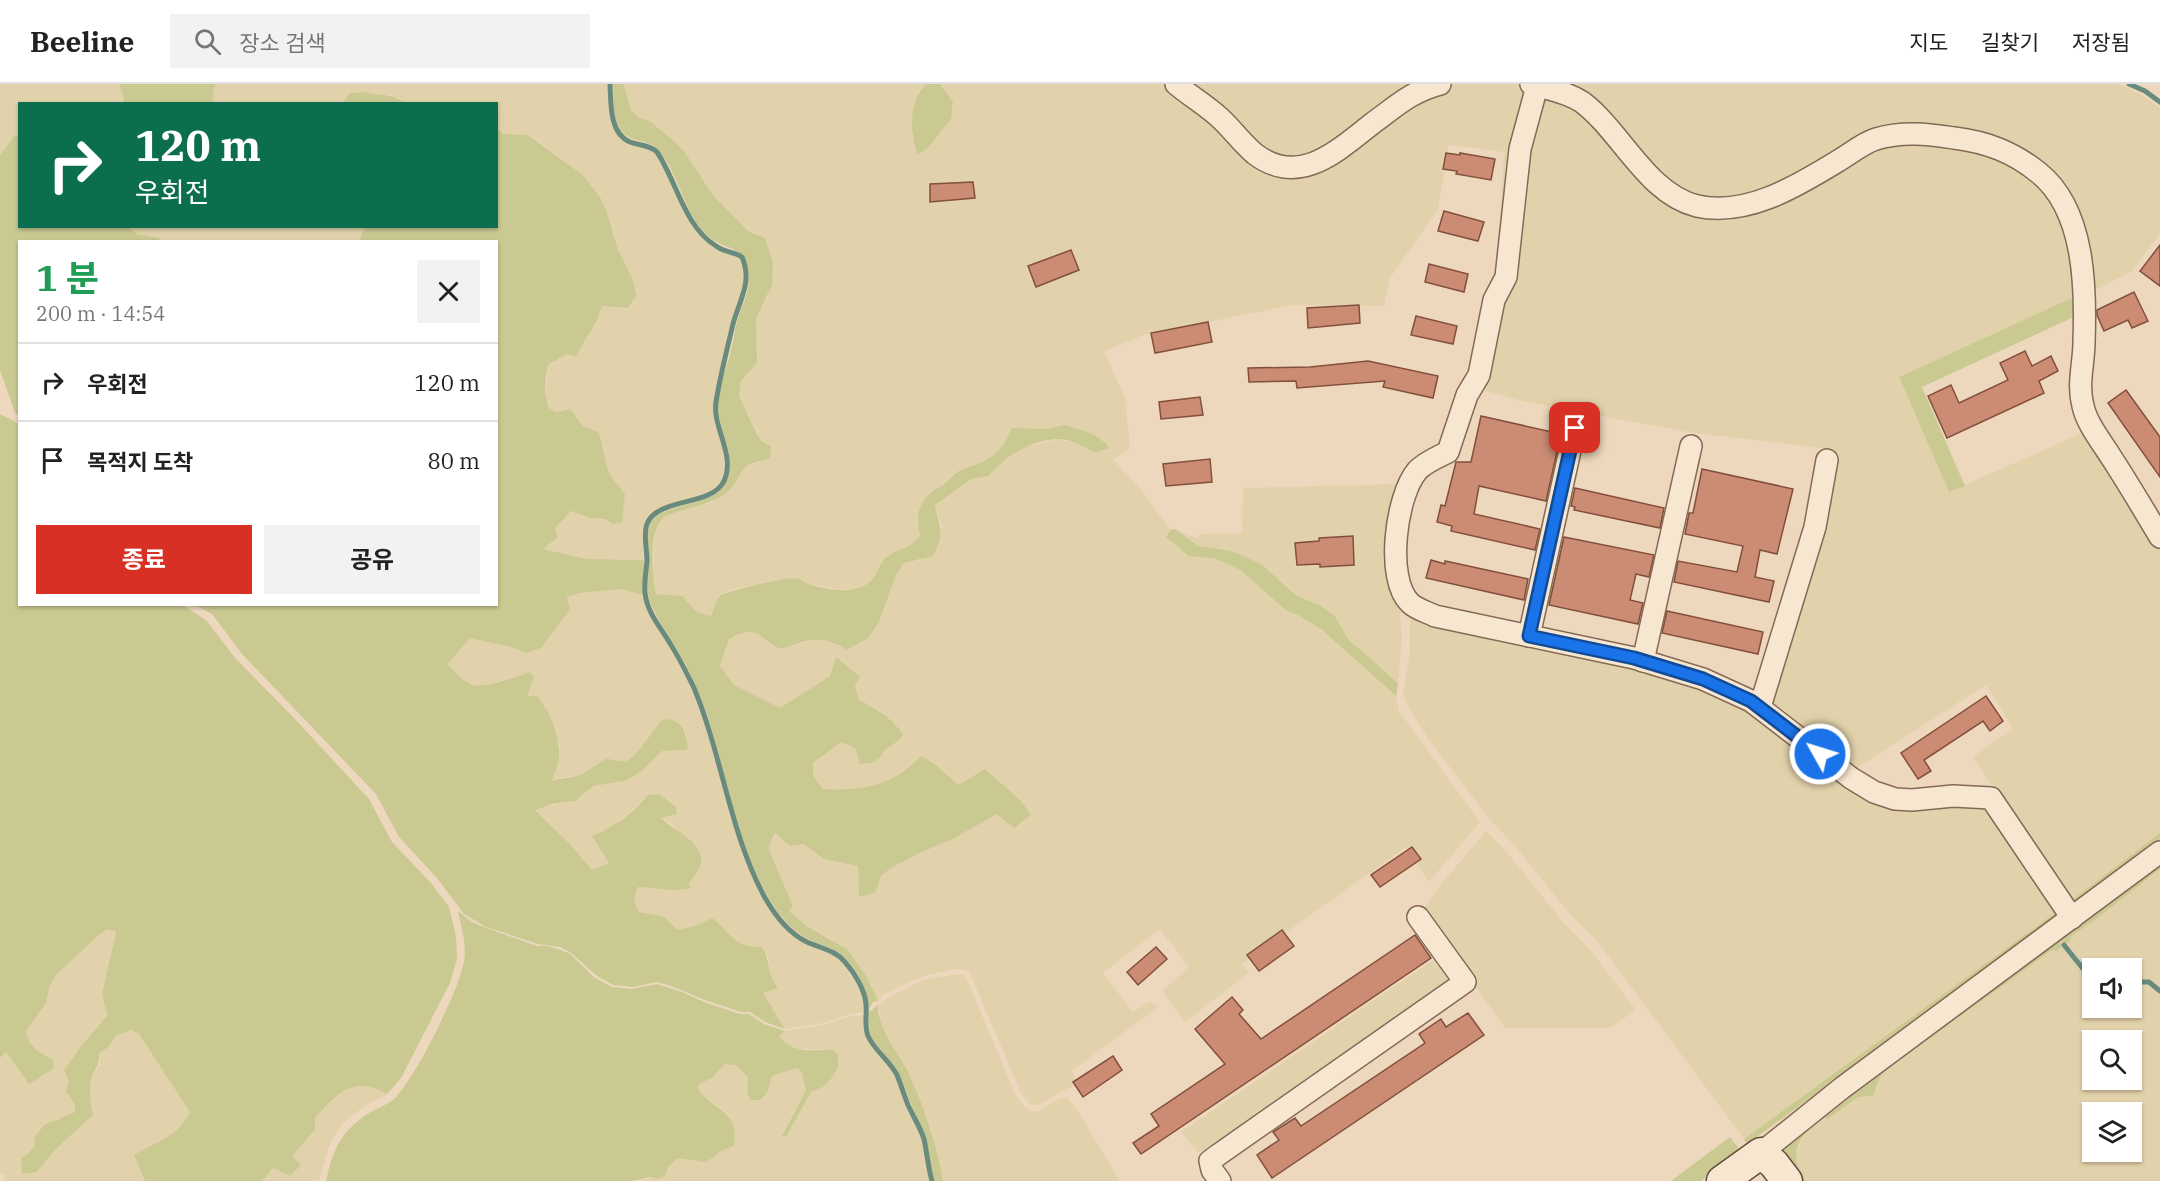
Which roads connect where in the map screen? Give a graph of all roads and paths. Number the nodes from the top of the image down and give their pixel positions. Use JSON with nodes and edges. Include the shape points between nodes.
{"nodes":[{"id":1,"x":1176,"y":84,"type":"edge"},
{"id":2,"x":1440,"y":84,"type":"edge"},
{"id":3,"x":1534,"y":85,"type":"edge"},
{"id":4,"x":1575,"y":428,"type":"dead end"},
{"id":5,"x":1691,"y":446,"type":"dead end"},
{"id":6,"x":1827,"y":460,"type":"dead end"},
{"id":7,"x":2160,"y":537,"type":"edge"},
{"id":8,"x":1529,"y":636,"type":"junction"},
{"id":9,"x":1643,"y":661,"type":"junction"},
{"id":10,"x":1760,"y":708,"type":"junction"},
{"id":11,"x":2160,"y":852,"type":"edge"},
{"id":12,"x":1418,"y":917,"type":"dead end"},
{"id":13,"x":2072,"y":918,"type":"junction"},
{"id":14,"x":1761,"y":1153,"type":"junction"},
{"id":15,"x":1220,"y":1181,"type":"edge"},
{"id":16,"x":1722,"y":1181,"type":"edge"},
{"id":17,"x":1787,"y":1181,"type":"edge"}],
"edges":[{"from":1,"to":2,"type":"street","via":[[1220,118],[1256,155],[1294,168],[1326,158],[1404,98]]},
{"from":3,"to":7,"type":"street","via":[[1579,100],[1615,134],[1644,170],[1679,200],[1715,209],[1767,199],[1875,139],[1894,135],[1921,133],[1977,141],[2017,156],[2045,178],[2069,216],[2086,293],[2082,404]]},
{"from":3,"to":8,"type":"street","via":[[1520,148],[1506,277],[1494,300],[1479,375],[1467,395],[1448,452],[1418,470],[1411,480],[1395,549],[1402,592],[1411,604],[1435,616]]},
{"from":4,"to":8,"type":"street"},
{"from":5,"to":9,"type":"street"},
{"from":6,"to":10,"type":"street","via":[[1815,527]]},
{"from":8,"to":9,"type":"street"},
{"from":9,"to":10,"type":"street","via":[[1703,679]]},
{"from":10,"to":13,"type":"street","via":[[1874,792],[1912,801],[1953,796],[1991,798]]},
{"from":11,"to":13,"type":"street"},
{"from":12,"to":15,"type":"street","via":[[1465,982],[1210,1161]]},
{"from":13,"to":14,"type":"street","via":[[1842,1088]]},
{"from":14,"to":16,"type":"street"},
{"from":14,"to":17,"type":"street"}]}
